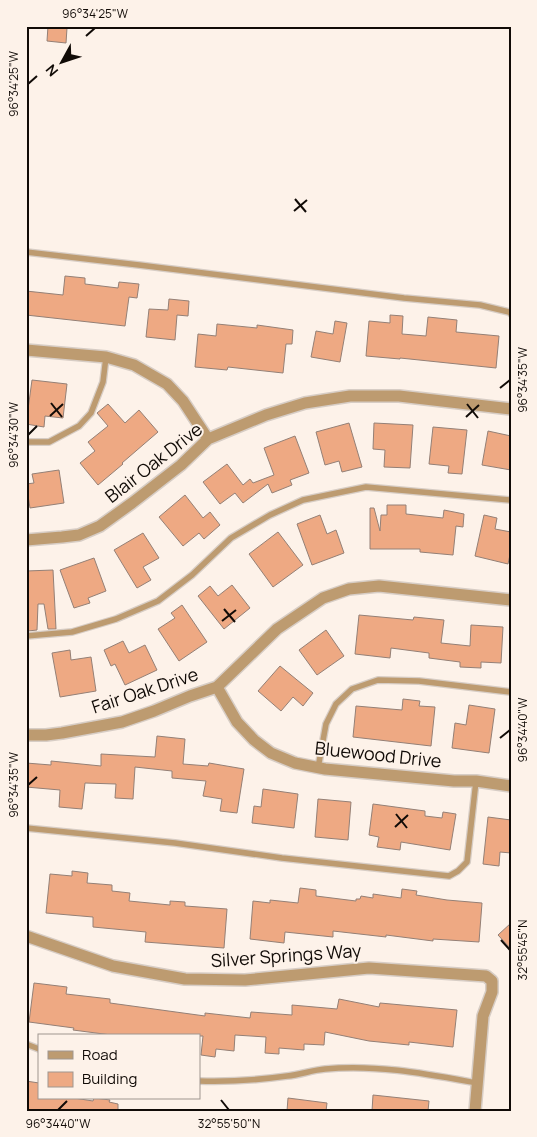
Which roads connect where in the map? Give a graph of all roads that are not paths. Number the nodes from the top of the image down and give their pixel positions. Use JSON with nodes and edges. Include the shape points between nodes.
{"nodes":[{"id":1,"x":26,"y":252,"type":"edge"},
{"id":2,"x":511,"y":314,"type":"edge"},
{"id":3,"x":26,"y":350,"type":"edge"},
{"id":4,"x":106,"y":356,"type":"junction"},
{"id":5,"x":510,"y":407,"type":"edge"},
{"id":6,"x":208,"y":439,"type":"junction"},
{"id":7,"x":26,"y":442,"type":"edge"},
{"id":8,"x":511,"y":500,"type":"edge"},
{"id":9,"x":26,"y":540,"type":"edge"},
{"id":10,"x":511,"y":600,"type":"edge"},
{"id":11,"x":26,"y":636,"type":"edge"},
{"id":12,"x":217,"y":687,"type":"junction"},
{"id":13,"x":511,"y":692,"type":"edge"},
{"id":14,"x":26,"y":734,"type":"edge"},
{"id":15,"x":318,"y":768,"type":"junction"},
{"id":16,"x":476,"y":781,"type":"junction"},
{"id":17,"x":511,"y":786,"type":"edge"},
{"id":18,"x":26,"y":828,"type":"edge"},
{"id":19,"x":26,"y":936,"type":"edge"},
{"id":20,"x":26,"y":1044,"type":"edge"},
{"id":21,"x":38,"y":1049,"type":"edge"},
{"id":22,"x":200,"y":1081,"type":"edge"},
{"id":23,"x":477,"y":1084,"type":"junction"},
{"id":24,"x":475,"y":1111,"type":"edge"}],
"edges":[{"from":1,"to":2,"type":"lane","via":[[480,305]]},
{"from":3,"to":4,"type":"street"},
{"from":4,"to":6,"type":"street","via":[[134,365],[167,384]]},
{"from":4,"to":7,"type":"lane","via":[[103,382],[91,413],[79,426],[49,442]]},
{"from":5,"to":6,"type":"street","name":"Blair Oak Drive","via":[[399,396],[350,396],[306,403],[266,415]]},
{"from":6,"to":9,"type":"street","name":"Blair Oak Drive","via":[[181,465],[100,526],[79,535]]},
{"from":8,"to":11,"type":"lane","via":[[366,487],[303,500],[231,538],[192,575],[158,600],[116,619],[72,632]]},
{"from":10,"to":12,"type":"street","name":"Fair Oak Drive","via":[[379,586],[349,589],[323,598],[277,629]]},
{"from":12,"to":14,"type":"street","name":"Fair Oak Drive","via":[[122,722],[62,733]]},
{"from":12,"to":15,"type":"street","name":"Bluewood Drive","via":[[237,722],[270,753]]},
{"from":13,"to":15,"type":"lane","via":[[419,681],[378,680],[352,689],[336,704],[326,724]]},
{"from":15,"to":16,"type":"street","name":"Bluewood Drive"},
{"from":16,"to":17,"type":"street","name":"Bluewood Drive"},
{"from":16,"to":18,"type":"lane","via":[[467,862],[449,876],[282,858],[175,842]]},
{"from":19,"to":23,"type":"street","name":"Silver Springs Way","via":[[113,966],[185,979],[246,980],[368,968],[486,976],[492,981],[492,992],[483,1016]]},
{"from":20,"to":21,"type":"lane"},
{"from":22,"to":23,"type":"lane","via":[[261,1080],[324,1069],[373,1068]]},
{"from":23,"to":24,"type":"street"}]}
